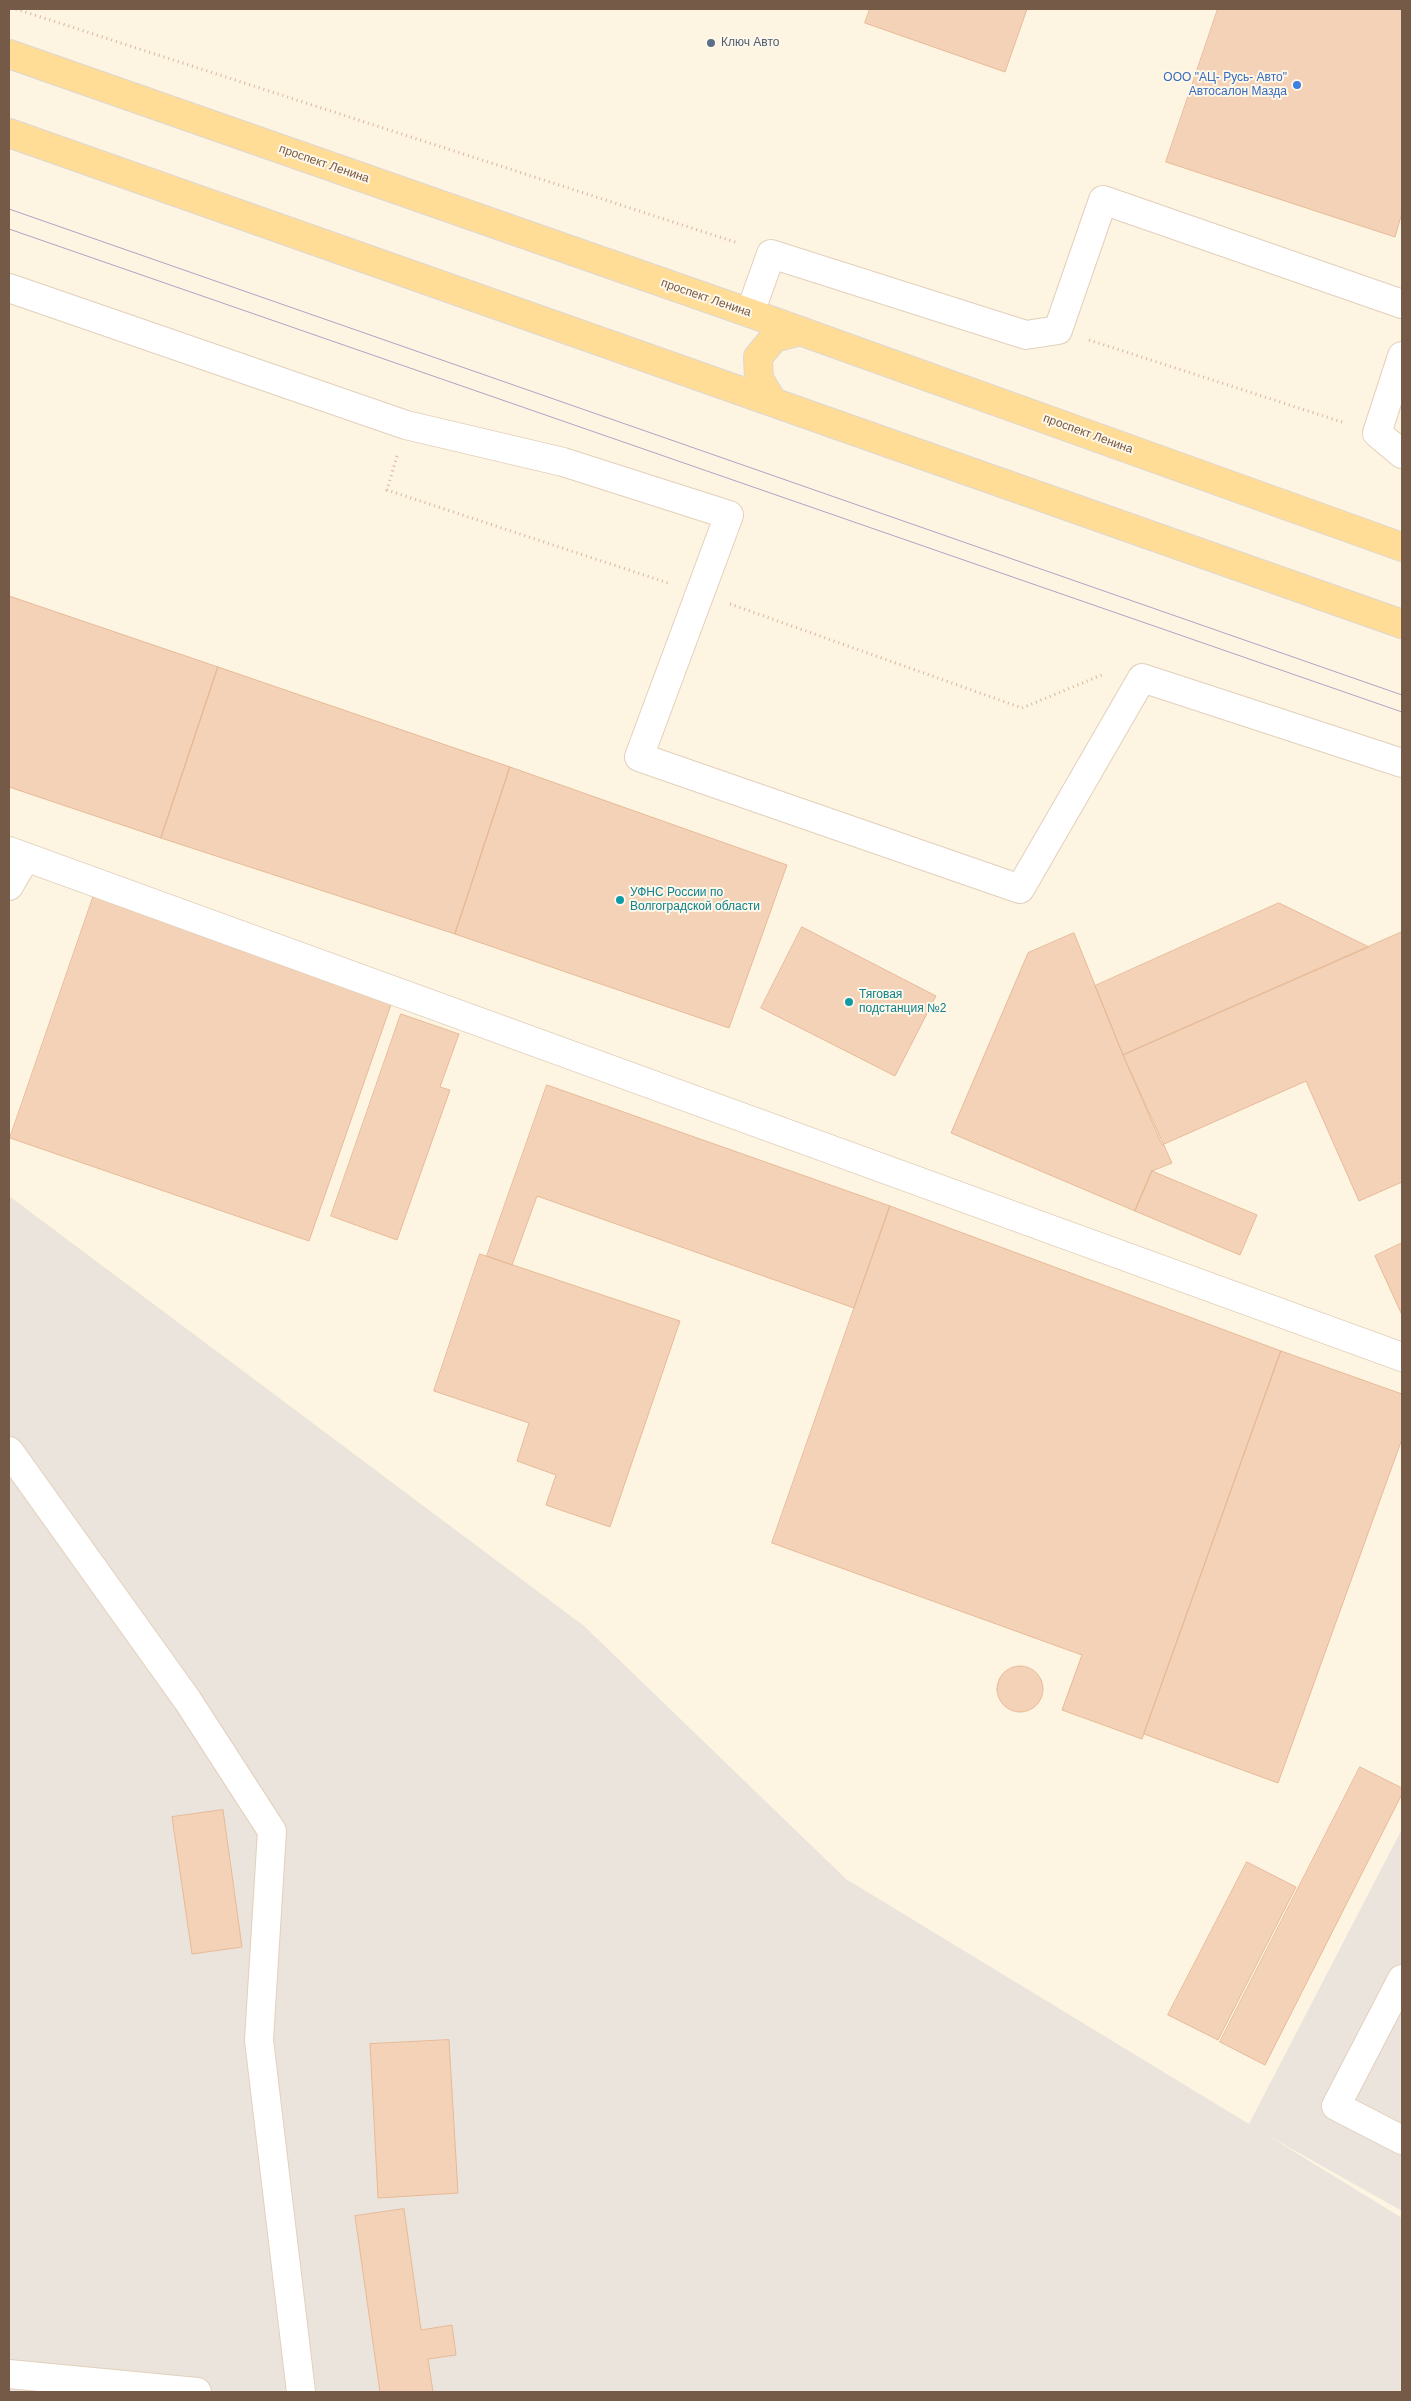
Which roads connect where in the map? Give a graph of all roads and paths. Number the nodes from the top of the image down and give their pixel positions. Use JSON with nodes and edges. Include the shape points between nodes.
{"nodes":[{"id":1,"x":16,"y":9,"type":"edge"},
{"id":2,"x":9,"y":54,"type":"edge"},
{"id":3,"x":9,"y":133,"type":"edge"},
{"id":4,"x":771,"y":254,"type":"junction"},
{"id":5,"x":9,"y":288,"type":"edge"},
{"id":6,"x":1402,"y":304,"type":"edge"},
{"id":7,"x":750,"y":313,"type":"junction"},
{"id":8,"x":1058,"y":330,"type":"junction"},
{"id":9,"x":801,"y":331,"type":"junction"},
{"id":10,"x":1402,"y":356,"type":"edge"},
{"id":11,"x":773,"y":402,"type":"junction"},
{"id":12,"x":406,"y":425,"type":"junction"},
{"id":13,"x":1377,"y":433,"type":"junction"},
{"id":14,"x":1402,"y":454,"type":"edge"},
{"id":15,"x":1402,"y":547,"type":"edge"},
{"id":16,"x":700,"y":594,"type":"junction"},
{"id":17,"x":1402,"y":624,"type":"edge"},
{"id":18,"x":1142,"y":678,"type":"junction"},
{"id":19,"x":1402,"y":763,"type":"edge"},
{"id":20,"x":17,"y":854,"type":"edge"},
{"id":21,"x":9,"y":886,"type":"edge"},
{"id":22,"x":1402,"y":1357,"type":"edge"},
{"id":23,"x":9,"y":1451,"type":"edge"},
{"id":24,"x":1402,"y":1978,"type":"edge"},
{"id":25,"x":1402,"y":2140,"type":"edge"},
{"id":26,"x":9,"y":2374,"type":"edge"},
{"id":27,"x":197,"y":2392,"type":"edge"},
{"id":28,"x":301,"y":2392,"type":"edge"}],
"edges":[{"from":1,"to":4,"type":"path"},
{"from":2,"to":7,"type":"main road","name":"проспект Ленина"},
{"from":3,"to":11,"type":"main road"},
{"from":4,"to":7,"type":"street"},
{"from":4,"to":8,"type":"street","via":[[1026,335]]},
{"from":5,"to":12,"type":"street"},
{"from":6,"to":8,"type":"street","via":[[1103,200]]},
{"from":7,"to":9,"type":"main road","name":"проспект Ленина"},
{"from":8,"to":13,"type":"path"},
{"from":9,"to":11,"type":"main road","via":[[774,338],[758,356],[759,379]]},
{"from":9,"to":15,"type":"main road","name":"проспект Ленина"},
{"from":10,"to":13,"type":"street"},
{"from":11,"to":17,"type":"main road"},
{"from":12,"to":16,"type":"path","via":[[387,490]]},
{"from":12,"to":16,"type":"street","via":[[563,462],[729,515]]},
{"from":13,"to":14,"type":"street"},
{"from":16,"to":18,"type":"path","via":[[1022,708],[1117,668]]},
{"from":16,"to":18,"type":"street","via":[[639,757],[1020,889]]},
{"from":18,"to":19,"type":"street"},
{"from":20,"to":21,"type":"street"},
{"from":20,"to":22,"type":"street"},
{"from":23,"to":28,"type":"street","via":[[188,1700],[272,1831],[259,2040]]},
{"from":24,"to":25,"type":"street","via":[[1336,2106]]},
{"from":26,"to":27,"type":"street"}]}
